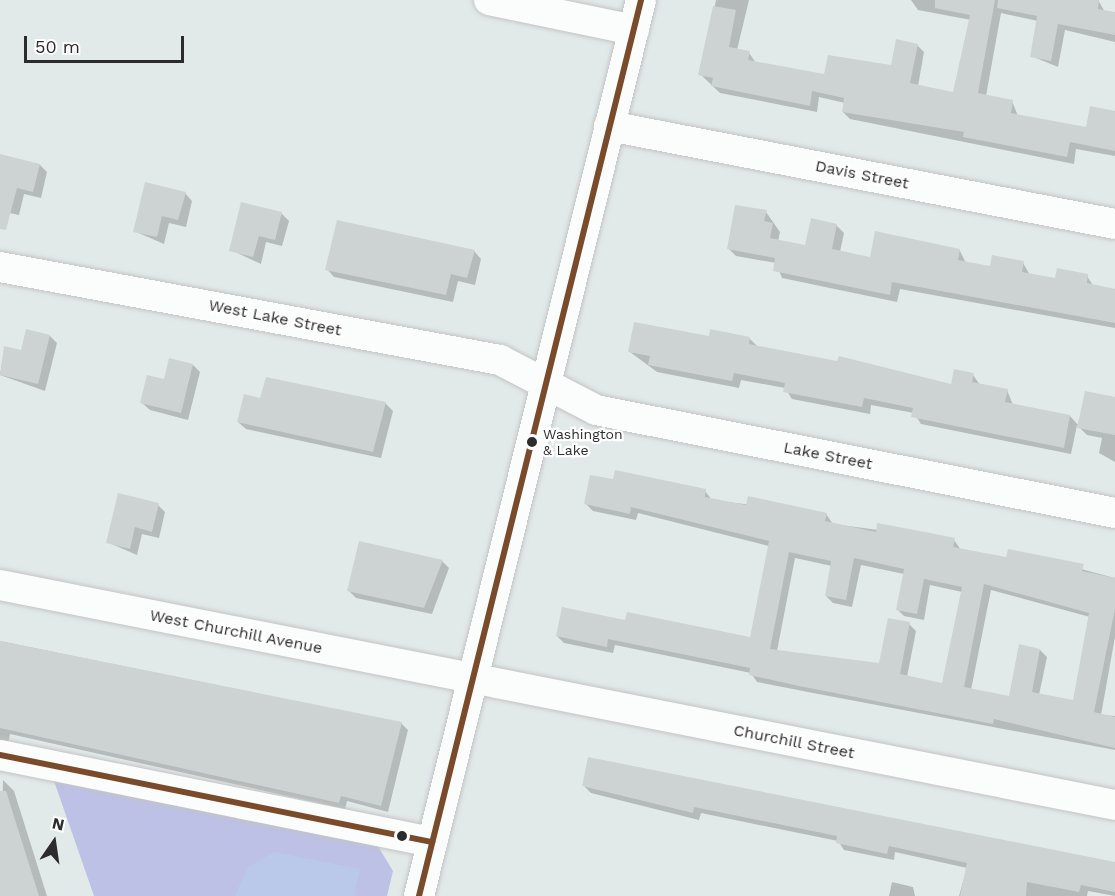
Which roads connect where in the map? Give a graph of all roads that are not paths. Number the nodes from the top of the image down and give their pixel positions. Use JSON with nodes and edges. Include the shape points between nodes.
{"nodes":[{"id":1,"x":489,"y":0,"type":"edge"},
{"id":2,"x":641,"y":0,"type":"edge"},
{"id":3,"x":634,"y":30,"type":"junction"},
{"id":4,"x":609,"y":126,"type":"junction"},
{"id":5,"x":1115,"y":224,"type":"edge"},
{"id":6,"x":0,"y":267,"type":"edge"},
{"id":7,"x":546,"y":385,"type":"junction"},
{"id":8,"x":1115,"y":513,"type":"edge"},
{"id":9,"x":0,"y":585,"type":"edge"},
{"id":10,"x":473,"y":679,"type":"junction"},
{"id":11,"x":0,"y":754,"type":"edge"},
{"id":12,"x":1115,"y":805,"type":"edge"},
{"id":13,"x":432,"y":842,"type":"junction"},
{"id":14,"x":419,"y":896,"type":"edge"}],
"edges":[{"from":1,"to":3,"type":"street"},
{"from":2,"to":3,"type":"street"},
{"from":3,"to":4,"type":"street"},
{"from":4,"to":5,"type":"street","name":"Davis Street"},
{"from":4,"to":7,"type":"street"},
{"from":6,"to":7,"type":"street","name":"West Lake Street","via":[[500,360]]},
{"from":7,"to":8,"type":"street","name":"Lake Street","via":[[596,410]]},
{"from":7,"to":10,"type":"street"},
{"from":9,"to":10,"type":"street","name":"West Churchill Avenue"},
{"from":10,"to":12,"type":"street","name":"Churchill Street"},
{"from":10,"to":13,"type":"street"},
{"from":11,"to":13,"type":"street"},
{"from":13,"to":14,"type":"street"}]}
